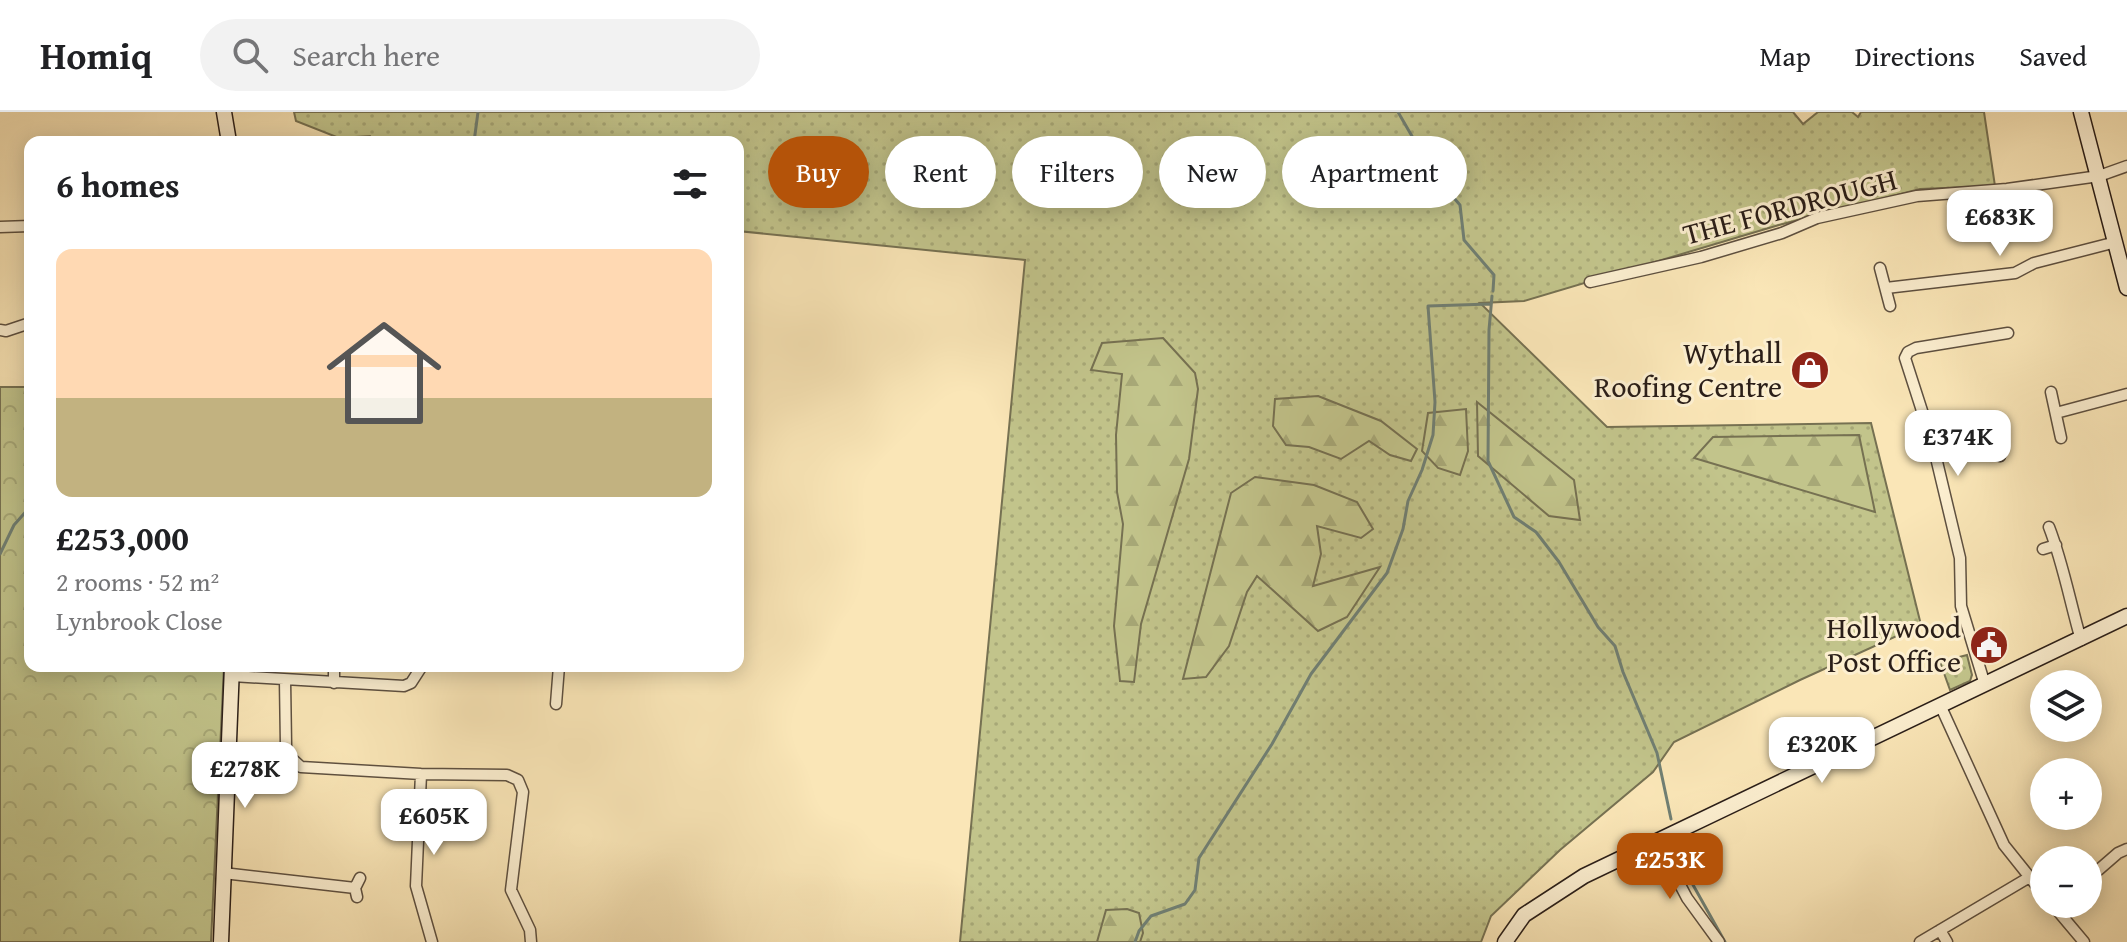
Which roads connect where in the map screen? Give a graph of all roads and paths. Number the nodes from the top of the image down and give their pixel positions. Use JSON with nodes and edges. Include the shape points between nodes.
{"nodes":[{"id":1,"x":224,"y":112,"type":"edge"},
{"id":2,"x":2081,"y":112,"type":"edge"},
{"id":3,"x":228,"y":136,"type":"edge"},
{"id":4,"x":2127,"y":166,"type":"edge"},
{"id":5,"x":2099,"y":176,"type":"junction"},
{"id":6,"x":24,"y":226,"type":"edge"},
{"id":7,"x":0,"y":227,"type":"edge"},
{"id":8,"x":2116,"y":242,"type":"junction"},
{"id":9,"x":1880,"y":268,"type":"dead end"},
{"id":10,"x":1590,"y":282,"type":"dead end"},
{"id":11,"x":1886,"y":288,"type":"junction"},
{"id":12,"x":2127,"y":288,"type":"edge"},
{"id":13,"x":1890,"y":306,"type":"dead end"},
{"id":14,"x":24,"y":325,"type":"edge"},
{"id":15,"x":0,"y":330,"type":"edge"},
{"id":16,"x":2002,"y":330,"type":"dead end"},
{"id":17,"x":2051,"y":392,"type":"dead end"},
{"id":18,"x":2127,"y":394,"type":"edge"},
{"id":19,"x":2056,"y":413,"type":"junction"},
{"id":20,"x":2061,"y":438,"type":"dead end"},
{"id":21,"x":1933,"y":445,"type":"junction"},
{"id":22,"x":2000,"y":456,"type":"dead end"},
{"id":23,"x":2049,"y":527,"type":"dead end"},
{"id":24,"x":2056,"y":545,"type":"junction"},
{"id":25,"x":2043,"y":549,"type":"dead end"},
{"id":26,"x":2127,"y":616,"type":"edge"},
{"id":27,"x":2081,"y":640,"type":"junction"},
{"id":28,"x":232,"y":672,"type":"edge"},
{"id":29,"x":238,"y":672,"type":"edge"},
{"id":30,"x":334,"y":672,"type":"edge"},
{"id":31,"x":418,"y":672,"type":"edge"},
{"id":32,"x":559,"y":672,"type":"edge"},
{"id":33,"x":285,"y":680,"type":"junction"},
{"id":34,"x":334,"y":683,"type":"junction"},
{"id":35,"x":1985,"y":685,"type":"junction"},
{"id":36,"x":556,"y":704,"type":"dead end"},
{"id":37,"x":1941,"y":707,"type":"junction"},
{"id":38,"x":421,"y":774,"type":"junction"},
{"id":39,"x":1657,"y":841,"type":"junction"},
{"id":40,"x":2126,"y":844,"type":"edge"},
{"id":41,"x":2102,"y":867,"type":"edge"},
{"id":42,"x":223,"y":873,"type":"junction"},
{"id":43,"x":2028,"y":878,"type":"joint"},
{"id":44,"x":357,"y":887,"type":"dead end"},
{"id":45,"x":2066,"y":918,"type":"edge"},
{"id":46,"x":1940,"y":930,"type":"junction"},
{"id":47,"x":221,"y":942,"type":"edge"},
{"id":48,"x":432,"y":942,"type":"edge"},
{"id":49,"x":531,"y":942,"type":"edge"},
{"id":50,"x":1505,"y":942,"type":"edge"},
{"id":51,"x":1719,"y":942,"type":"edge"},
{"id":52,"x":1920,"y":942,"type":"edge"},
{"id":53,"x":1947,"y":942,"type":"edge"},
{"id":54,"x":2084,"y":942,"type":"edge"}],
"edges":[{"from":1,"to":3,"type":"street"},
{"from":2,"to":5,"type":"street"},
{"from":4,"to":5,"type":"street","name":"THE FORDROUGH"},
{"from":5,"to":8,"type":"street"},
{"from":5,"to":10,"type":"street","name":"THE FORDROUGH","via":[[1917,196],[1817,218],[1701,257]]},
{"from":6,"to":7,"type":"street"},
{"from":8,"to":11,"type":"street","via":[[2015,273]]},
{"from":8,"to":12,"type":"street"},
{"from":9,"to":11,"type":"street"},
{"from":11,"to":13,"type":"street"},
{"from":14,"to":15,"type":"street"},
{"from":16,"to":21,"type":"street","via":[[1908,352],[1905,358]]},
{"from":17,"to":19,"type":"street"},
{"from":18,"to":19,"type":"street"},
{"from":19,"to":20,"type":"street"},
{"from":21,"to":22,"type":"street","via":[[1972,435]]},
{"from":21,"to":35,"type":"street","via":[[1960,558],[1961,606]]},
{"from":23,"to":24,"type":"street"},
{"from":24,"to":25,"type":"street"},
{"from":24,"to":27,"type":"street"},
{"from":26,"to":27,"type":"street"},
{"from":27,"to":35,"type":"street"},
{"from":28,"to":42,"type":"street"},
{"from":29,"to":33,"type":"street"},
{"from":30,"to":34,"type":"street"},
{"from":31,"to":34,"type":"street","via":[[407,686]]},
{"from":32,"to":36,"type":"street"},
{"from":33,"to":34,"type":"street"},
{"from":33,"to":38,"type":"street","via":[[286,746],[296,764]]},
{"from":35,"to":37,"type":"street"},
{"from":37,"to":39,"type":"street"},
{"from":37,"to":43,"type":"street","via":[[2004,845]]},
{"from":38,"to":48,"type":"street","via":[[416,886]]},
{"from":38,"to":49,"type":"street","via":[[507,775],[518,780],[523,792],[511,890]]},
{"from":39,"to":50,"type":"street","via":[[1538,904]]},
{"from":39,"to":51,"type":"street","via":[[1687,898]]},
{"from":40,"to":41,"type":"street"},
{"from":42,"to":44,"type":"street"},
{"from":42,"to":47,"type":"street"},
{"from":43,"to":46,"type":"street"},
{"from":45,"to":54,"type":"street"},
{"from":46,"to":52,"type":"street"},
{"from":46,"to":53,"type":"street"}]}
